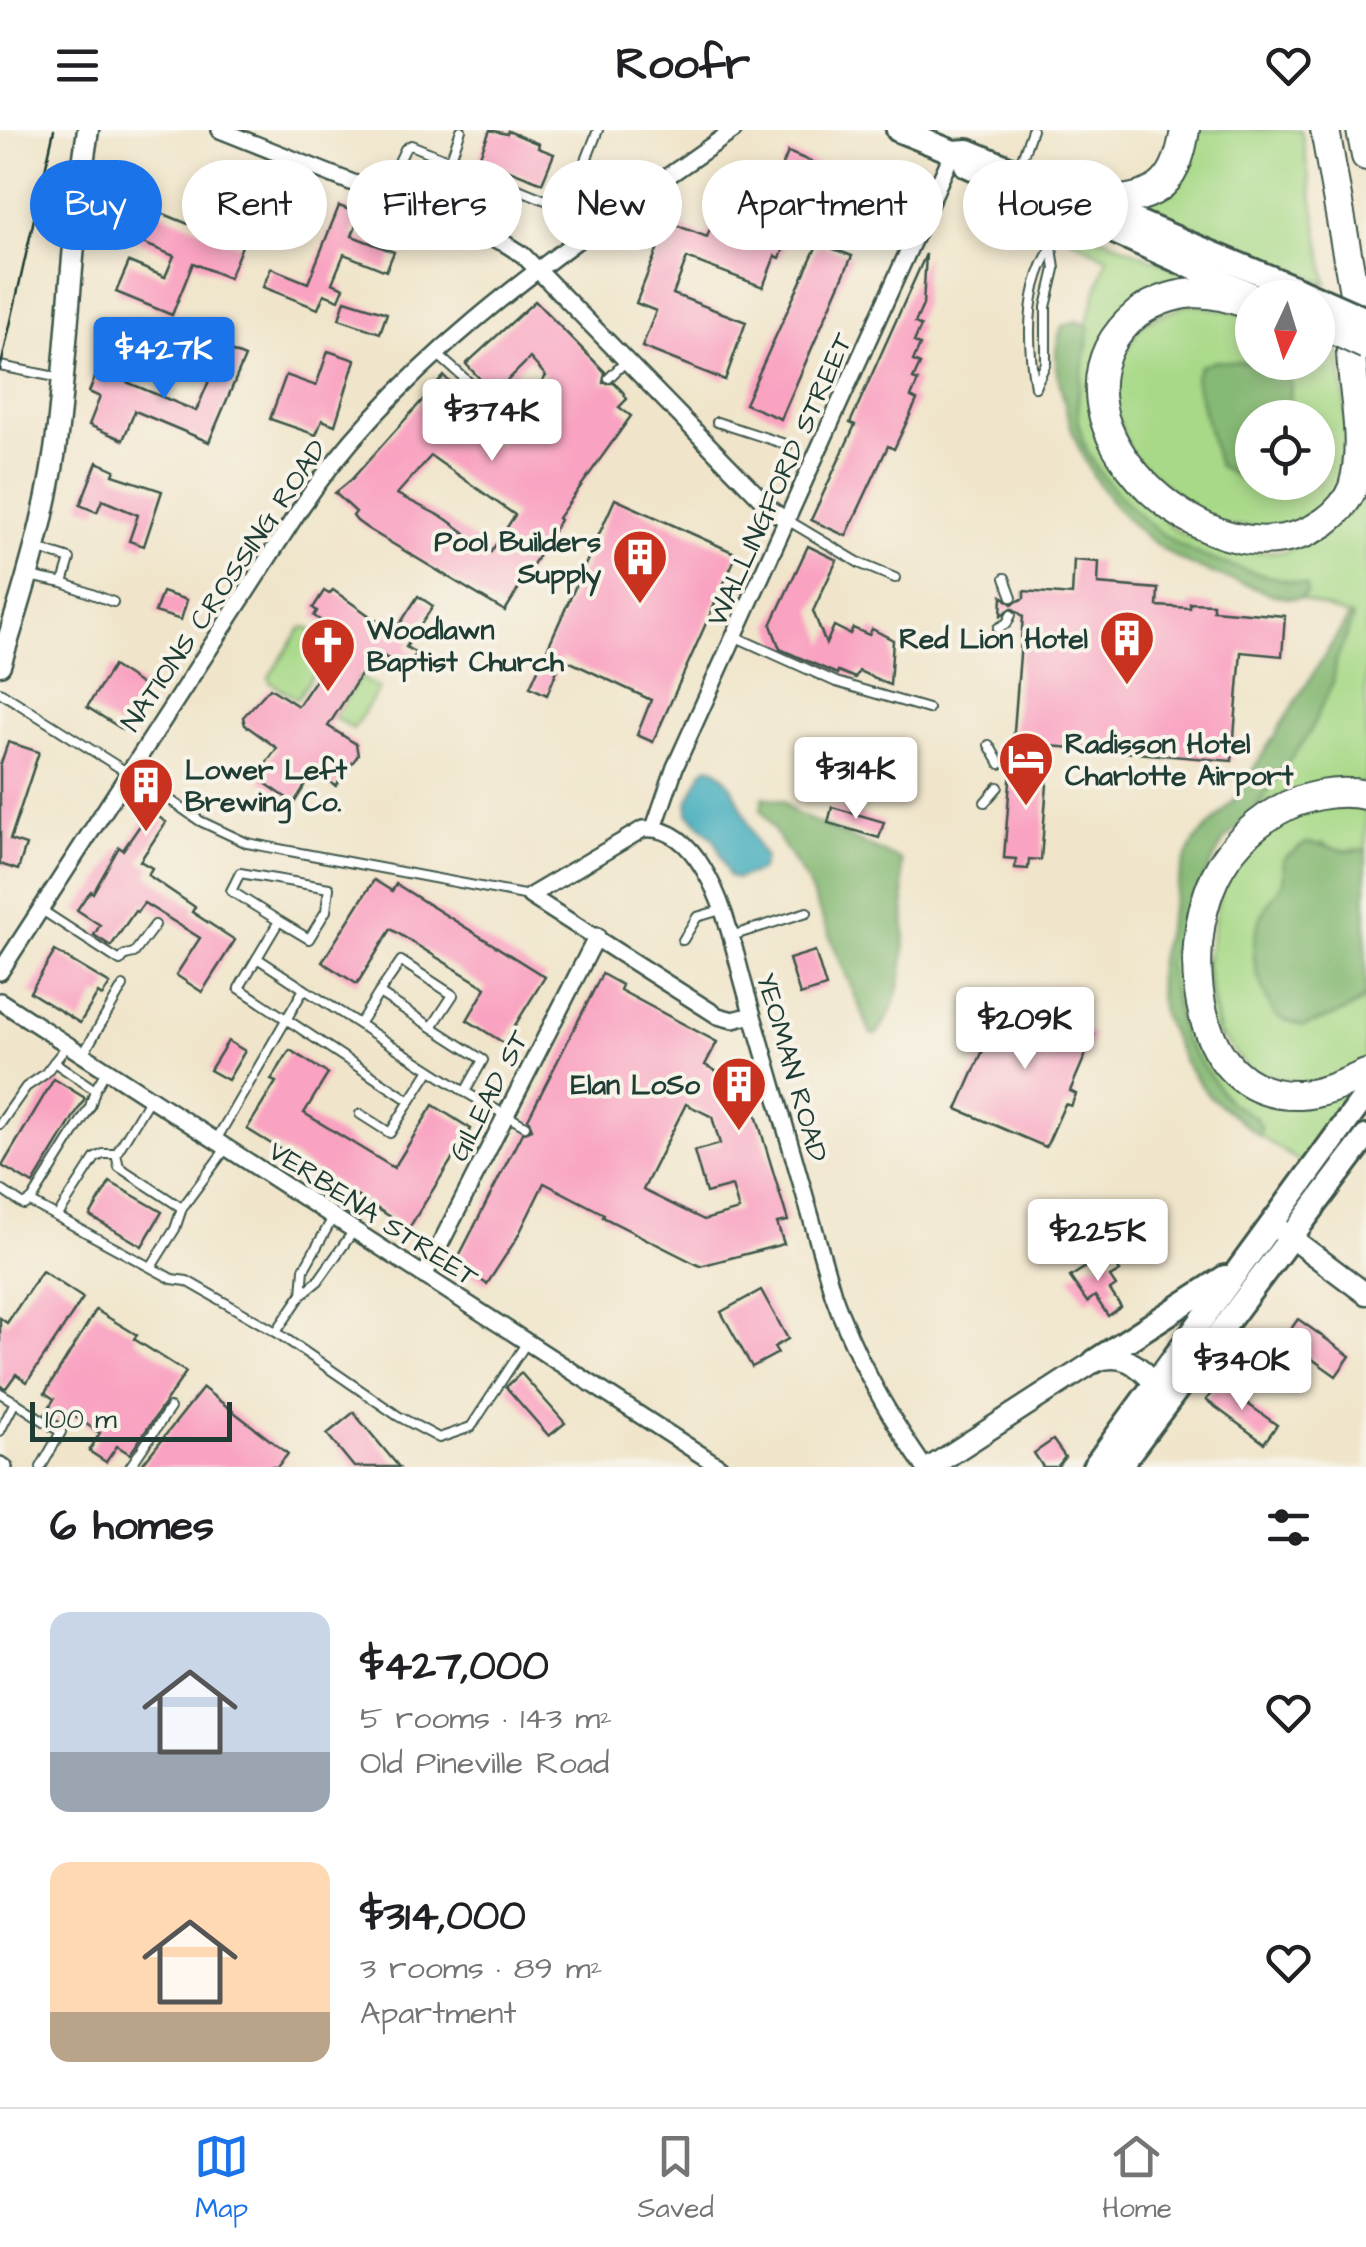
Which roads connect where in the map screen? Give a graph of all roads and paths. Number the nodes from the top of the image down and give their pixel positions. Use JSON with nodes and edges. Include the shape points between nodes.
{"nodes":[{"id":1,"x":88,"y":130,"type":"edge"},
{"id":2,"x":220,"y":130,"type":"edge"},
{"id":3,"x":461,"y":130,"type":"edge"},
{"id":4,"x":585,"y":130,"type":"edge"},
{"id":5,"x":734,"y":130,"type":"edge"},
{"id":6,"x":898,"y":130,"type":"edge"},
{"id":7,"x":1032,"y":130,"type":"edge"},
{"id":8,"x":1185,"y":130,"type":"edge"},
{"id":9,"x":1325,"y":130,"type":"edge"},
{"id":10,"x":1361,"y":130,"type":"edge"},
{"id":11,"x":597,"y":132,"type":"edge"},
{"id":12,"x":953,"y":152,"type":"junction"},
{"id":13,"x":1366,"y":156,"type":"edge"},
{"id":14,"x":400,"y":160,"type":"edge"},
{"id":15,"x":448,"y":160,"type":"edge"},
{"id":16,"x":450,"y":160,"type":"edge"},
{"id":17,"x":586,"y":160,"type":"edge"},
{"id":18,"x":990,"y":160,"type":"edge"},
{"id":19,"x":1022,"y":160,"type":"edge"},
{"id":20,"x":963,"y":164,"type":"edge"},
{"id":21,"x":682,"y":168,"type":"edge"},
{"id":22,"x":347,"y":181,"type":"edge"},
{"id":23,"x":1128,"y":199,"type":"edge"},
{"id":24,"x":1128,"y":216,"type":"edge"},
{"id":25,"x":1128,"y":233,"type":"edge"},
{"id":26,"x":1052,"y":247,"type":"joint"},
{"id":27,"x":513,"y":250,"type":"edge"},
{"id":28,"x":568,"y":250,"type":"edge"},
{"id":29,"x":540,"y":270,"type":"junction"},
{"id":30,"x":1235,"y":286,"type":"edge"},
{"id":31,"x":1235,"y":301,"type":"edge"},
{"id":32,"x":1360,"y":309,"type":"edge"},
{"id":33,"x":1335,"y":332,"type":"edge"},
{"id":34,"x":1366,"y":346,"type":"edge"},
{"id":35,"x":438,"y":355,"type":"junction"},
{"id":36,"x":1366,"y":356,"type":"edge"},
{"id":37,"x":626,"y":362,"type":"junction"},
{"id":38,"x":0,"y":366,"type":"edge"},
{"id":39,"x":62,"y":378,"type":"junction"},
{"id":40,"x":609,"y":378,"type":"dead end"},
{"id":41,"x":514,"y":422,"type":"dead end"},
{"id":42,"x":717,"y":422,"type":"dead end"},
{"id":43,"x":788,"y":446,"type":"dead end"},
{"id":44,"x":788,"y":521,"type":"junction"},
{"id":45,"x":36,"y":548,"type":"junction"},
{"id":46,"x":29,"y":576,"type":"junction"},
{"id":47,"x":895,"y":578,"type":"dead end"},
{"id":48,"x":1005,"y":578,"type":"dead end"},
{"id":49,"x":63,"y":583,"type":"junction"},
{"id":50,"x":1012,"y":597,"type":"dead end"},
{"id":51,"x":113,"y":602,"type":"dead end"},
{"id":52,"x":1010,"y":615,"type":"dead end"},
{"id":53,"x":998,"y":628,"type":"dead end"},
{"id":54,"x":736,"y":637,"type":"junction"},
{"id":55,"x":0,"y":665,"type":"edge"},
{"id":56,"x":0,"y":692,"type":"edge"},
{"id":57,"x":928,"y":709,"type":"dead end"},
{"id":58,"x":989,"y":745,"type":"dead end"},
{"id":59,"x":1000,"y":764,"type":"dead end"},
{"id":60,"x":128,"y":772,"type":"junction"},
{"id":61,"x":998,"y":787,"type":"dead end"},
{"id":62,"x":1366,"y":795,"type":"edge"},
{"id":63,"x":985,"y":802,"type":"dead end"},
{"id":64,"x":654,"y":828,"type":"junction"},
{"id":65,"x":530,"y":896,"type":"junction"},
{"id":66,"x":40,"y":909,"type":"junction"},
{"id":67,"x":721,"y":910,"type":"junction"},
{"id":68,"x":808,"y":912,"type":"dead end"},
{"id":69,"x":279,"y":921,"type":"junction"},
{"id":70,"x":154,"y":924,"type":"dead end"},
{"id":71,"x":596,"y":936,"type":"junction"},
{"id":72,"x":729,"y":937,"type":"junction"},
{"id":73,"x":683,"y":940,"type":"dead end"},
{"id":74,"x":256,"y":958,"type":"junction"},
{"id":75,"x":0,"y":972,"type":"edge"},
{"id":76,"x":123,"y":986,"type":"dead end"},
{"id":77,"x":304,"y":989,"type":"junction"},
{"id":78,"x":379,"y":994,"type":"junction"},
{"id":79,"x":0,"y":1000,"type":"edge"},
{"id":80,"x":752,"y":1015,"type":"junction"},
{"id":81,"x":286,"y":1020,"type":"junction"},
{"id":82,"x":359,"y":1024,"type":"junction"},
{"id":83,"x":432,"y":1027,"type":"junction"},
{"id":84,"x":67,"y":1046,"type":"junction"},
{"id":85,"x":82,"y":1056,"type":"junction"},
{"id":86,"x":54,"y":1062,"type":"junction"},
{"id":87,"x":430,"y":1070,"type":"junction"},
{"id":88,"x":106,"y":1071,"type":"junction"},
{"id":89,"x":1366,"y":1074,"type":"edge"},
{"id":90,"x":95,"y":1090,"type":"junction"},
{"id":91,"x":465,"y":1092,"type":"junction"},
{"id":92,"x":1366,"y":1094,"type":"edge"},
{"id":93,"x":150,"y":1098,"type":"junction"},
{"id":94,"x":410,"y":1101,"type":"junction"},
{"id":95,"x":360,"y":1114,"type":"dead end"},
{"id":96,"x":506,"y":1116,"type":"junction"},
{"id":97,"x":0,"y":1124,"type":"edge"},
{"id":98,"x":525,"y":1126,"type":"dead end"},
{"id":99,"x":1366,"y":1137,"type":"edge"},
{"id":100,"x":221,"y":1143,"type":"junction"},
{"id":101,"x":116,"y":1154,"type":"junction"},
{"id":102,"x":0,"y":1189,"type":"edge"},
{"id":103,"x":30,"y":1202,"type":"junction"},
{"id":104,"x":182,"y":1208,"type":"junction"},
{"id":105,"x":334,"y":1216,"type":"junction"},
{"id":106,"x":58,"y":1217,"type":"junction"},
{"id":107,"x":1273,"y":1224,"type":"junction"},
{"id":108,"x":355,"y":1229,"type":"junction"},
{"id":109,"x":1292,"y":1239,"type":"junction"},
{"id":110,"x":1239,"y":1265,"type":"junction"},
{"id":111,"x":151,"y":1267,"type":"junction"},
{"id":112,"x":424,"y":1276,"type":"junction"},
{"id":113,"x":302,"y":1294,"type":"junction"},
{"id":114,"x":1366,"y":1294,"type":"edge"},
{"id":115,"x":276,"y":1332,"type":"junction"},
{"id":116,"x":527,"y":1342,"type":"junction"},
{"id":117,"x":1094,"y":1361,"type":"junction"},
{"id":118,"x":1164,"y":1392,"type":"junction"},
{"id":119,"x":0,"y":1393,"type":"edge"},
{"id":120,"x":15,"y":1402,"type":"junction"},
{"id":121,"x":170,"y":1408,"type":"dead end"},
{"id":122,"x":0,"y":1431,"type":"edge"},
{"id":123,"x":41,"y":1467,"type":"edge"},
{"id":124,"x":130,"y":1467,"type":"edge"},
{"id":125,"x":720,"y":1467,"type":"edge"},
{"id":126,"x":928,"y":1467,"type":"edge"},
{"id":127,"x":1094,"y":1467,"type":"edge"},
{"id":128,"x":1118,"y":1467,"type":"edge"}],
"edges":[{"from":1,"to":39,"type":"street"},
{"from":2,"to":22,"type":"street"},
{"from":3,"to":16,"type":"lane"},
{"from":4,"to":11,"type":"lane"},
{"from":5,"to":21,"type":"street","name":"NATIONS CROSSING ROAD"},
{"from":6,"to":12,"type":"main road"},
{"from":7,"to":19,"type":"lane"},
{"from":8,"to":23,"type":"highway","via":[[1175,171],[1160,188]]},
{"from":9,"to":32,"type":"highway"},
{"from":10,"to":13,"type":"highway"},
{"from":11,"to":17,"type":"lane"},
{"from":12,"to":18,"type":"main road"},
{"from":12,"to":20,"type":"main road"},
{"from":12,"to":44,"type":"street","name":"WALLINGFORD STREET"},
{"from":14,"to":15,"type":"lane","via":[[411,145]]},
{"from":24,"to":32,"type":"main road","bridge":true},
{"from":25,"to":30,"type":"main road"},
{"from":26,"to":26,"type":"lane","via":[[1040,265],[1032,306],[1035,387],[1046,363]]},
{"from":27,"to":29,"type":"street"},
{"from":28,"to":29,"type":"street","name":"NATIONS CROSSING ROAD"},
{"from":29,"to":35,"type":"street","name":"NATIONS CROSSING ROAD"},
{"from":29,"to":37,"type":"street"},
{"from":31,"to":32,"type":"highway","via":[[1188,294],[1141,310],[1108,352],[1102,402],[1111,433],[1140,481],[1170,509],[1239,540],[1294,538],[1328,520],[1346,501],[1361,443],[1350,351]]},
{"from":32,"to":36,"type":"highway"},
{"from":33,"to":34,"type":"highway","bridge":true},
{"from":35,"to":41,"type":"lane"},
{"from":35,"to":60,"type":"street","name":"NATIONS CROSSING ROAD","via":[[328,467]]},
{"from":37,"to":40,"type":"lane"},
{"from":37,"to":44,"type":"street"},
{"from":38,"to":39,"type":"lane"},
{"from":39,"to":45,"type":"street"},
{"from":42,"to":43,"type":"lane"},
{"from":44,"to":47,"type":"lane"},
{"from":44,"to":54,"type":"street","name":"WALLINGFORD STREET"},
{"from":45,"to":46,"type":"street"},
{"from":45,"to":49,"type":"lane","via":[[70,559]]},
{"from":46,"to":49,"type":"lane"},
{"from":46,"to":55,"type":"street"},
{"from":48,"to":50,"type":"lane"},
{"from":49,"to":51,"type":"lane"},
{"from":52,"to":53,"type":"lane"},
{"from":54,"to":57,"type":"lane","via":[[836,682]]},
{"from":54,"to":64,"type":"street","name":"WALLINGFORD STREET","via":[[674,767]]},
{"from":56,"to":60,"type":"lane"},
{"from":58,"to":59,"type":"lane"},
{"from":60,"to":65,"type":"lane","via":[[200,821],[248,843]]},
{"from":60,"to":66,"type":"street","name":"NATIONS CROSSING ROAD"},
{"from":61,"to":63,"type":"lane"},
{"from":62,"to":89,"type":"highway","via":[[1306,798],[1244,835],[1210,888],[1196,951],[1211,1038],[1248,1081],[1301,1095]]},
{"from":64,"to":65,"type":"street","via":[[628,836]]},
{"from":64,"to":67,"type":"street","name":"YEOMAN ROAD","via":[[670,833],[696,858]]},
{"from":65,"to":71,"type":"street"},
{"from":66,"to":70,"type":"lane","via":[[120,961]]},
{"from":66,"to":75,"type":"street","name":"NATIONS CROSSING ROAD"},
{"from":67,"to":72,"type":"street","name":"YEOMAN ROAD"},
{"from":67,"to":73,"type":"lane","via":[[697,917]]},
{"from":68,"to":72,"type":"lane"},
{"from":69,"to":69,"type":"lane","via":[[231,891],[240,872],[329,888],[326,910],[309,939]]},
{"from":69,"to":74,"type":"lane"},
{"from":71,"to":80,"type":"street","via":[[718,1016]]},
{"from":71,"to":96,"type":"street","name":"GILEAD ST"},
{"from":72,"to":80,"type":"street","name":"YEOMAN ROAD"},
{"from":74,"to":77,"type":"lane"},
{"from":74,"to":81,"type":"lane","via":[[238,988]]},
{"from":76,"to":85,"type":"lane"},
{"from":77,"to":81,"type":"lane"},
{"from":77,"to":82,"type":"lane"},
{"from":78,"to":82,"type":"lane"},
{"from":78,"to":83,"type":"lane"},
{"from":78,"to":83,"type":"lane","via":[[401,961],[452,995]]},
{"from":79,"to":84,"type":"street","name":"VERBENA STREET"},
{"from":80,"to":126,"type":"street","name":"YEOMAN ROAD","via":[[845,1328],[875,1391]]},
{"from":81,"to":94,"type":"lane"},
{"from":81,"to":100,"type":"lane"},
{"from":82,"to":87,"type":"lane"},
{"from":83,"to":91,"type":"lane","via":[[483,1060]]},
{"from":84,"to":85,"type":"street","name":"VERBENA STREET"},
{"from":84,"to":86,"type":"lane"},
{"from":85,"to":88,"type":"street","name":"VERBENA STREET"},
{"from":86,"to":90,"type":"lane"},
{"from":86,"to":97,"type":"lane"},
{"from":87,"to":91,"type":"lane"},
{"from":87,"to":94,"type":"lane"},
{"from":88,"to":90,"type":"lane"},
{"from":88,"to":93,"type":"street","name":"VERBENA STREET"},
{"from":90,"to":103,"type":"lane"},
{"from":91,"to":96,"type":"lane"},
{"from":92,"to":107,"type":"main road"},
{"from":93,"to":100,"type":"street","name":"VERBENA STREET"},
{"from":93,"to":101,"type":"lane"},
{"from":94,"to":95,"type":"lane","via":[[390,1133]]},
{"from":96,"to":98,"type":"lane"},
{"from":96,"to":112,"type":"street","name":"GILEAD ST"},
{"from":99,"to":109,"type":"main road"},
{"from":100,"to":104,"type":"lane"},
{"from":100,"to":105,"type":"street","name":"VERBENA STREET"},
{"from":101,"to":104,"type":"lane","via":[[119,1167]]},
{"from":101,"to":106,"type":"lane","via":[[95,1158]]},
{"from":102,"to":103,"type":"lane"},
{"from":103,"to":106,"type":"lane"},
{"from":104,"to":111,"type":"lane"},
{"from":105,"to":108,"type":"street","name":"VERBENA STREET"},
{"from":105,"to":113,"type":"lane","via":[[304,1268]]},
{"from":106,"to":111,"type":"lane"},
{"from":107,"to":109,"type":"street"},
{"from":107,"to":110,"type":"main road"},
{"from":108,"to":112,"type":"street","name":"VERBENA STREET"},
{"from":108,"to":113,"type":"lane"},
{"from":109,"to":114,"type":"street"},
{"from":109,"to":118,"type":"main road"},
{"from":110,"to":117,"type":"main road"},
{"from":110,"to":118,"type":"main road"},
{"from":111,"to":115,"type":"lane"},
{"from":112,"to":116,"type":"street","name":"VERBENA STREET"},
{"from":113,"to":115,"type":"lane"},
{"from":115,"to":116,"type":"lane","via":[[440,1438],[471,1427]]},
{"from":116,"to":125,"type":"street","name":"VERBENA STREET"},
{"from":117,"to":118,"type":"street","via":[[1124,1358]]},
{"from":117,"to":126,"type":"street"},
{"from":118,"to":127,"type":"main road"},
{"from":118,"to":128,"type":"main road"},
{"from":119,"to":120,"type":"lane"},
{"from":120,"to":122,"type":"lane"},
{"from":120,"to":123,"type":"lane","via":[[61,1432]]},
{"from":121,"to":124,"type":"lane"}]}
